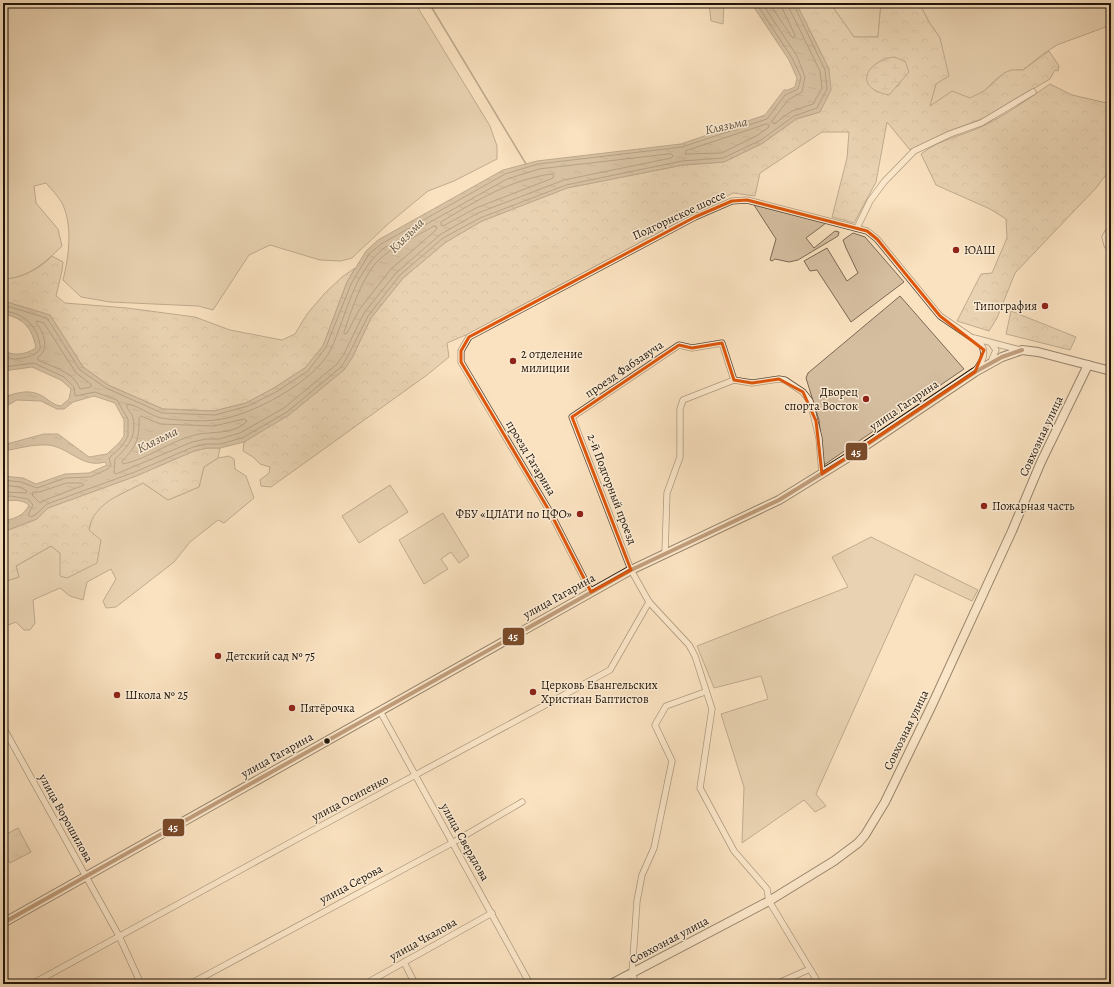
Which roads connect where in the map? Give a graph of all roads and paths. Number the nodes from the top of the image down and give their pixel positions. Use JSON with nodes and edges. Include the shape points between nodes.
{"nodes":[{"id":1,"x":1034,"y":92,"type":"dead end"},
{"id":2,"x":857,"y":228,"type":"junction"},
{"id":3,"x":1111,"y":228,"type":"edge"},
{"id":4,"x":1111,"y":248,"type":"edge"},
{"id":5,"x":966,"y":336,"type":"junction"},
{"id":6,"x":469,"y":337,"type":"joint"},
{"id":7,"x":991,"y":343,"type":"junction"},
{"id":8,"x":1022,"y":350,"type":"junction"},
{"id":9,"x":988,"y":365,"type":"junction"},
{"id":10,"x":1088,"y":365,"type":"junction"},
{"id":11,"x":1110,"y":367,"type":"edge"},
{"id":12,"x":975,"y":372,"type":"junction"},
{"id":13,"x":734,"y":380,"type":"junction"},
{"id":14,"x":572,"y":417,"type":"joint"},
{"id":15,"x":822,"y":474,"type":"junction"},
{"id":16,"x":665,"y":552,"type":"junction"},
{"id":17,"x":631,"y":570,"type":"junction"},
{"id":18,"x":591,"y":592,"type":"junction"},
{"id":19,"x":649,"y":602,"type":"junction"},
{"id":20,"x":705,"y":692,"type":"junction"},
{"id":21,"x":380,"y":711,"type":"junction"},
{"id":22,"x":3,"y":727,"type":"edge"},
{"id":23,"x":416,"y":775,"type":"junction"},
{"id":24,"x":522,"y":802,"type":"dead end"},
{"id":25,"x":452,"y":842,"type":"junction"},
{"id":26,"x":86,"y":876,"type":"junction"},
{"id":27,"x":769,"y":901,"type":"junction"},
{"id":28,"x":492,"y":913,"type":"junction"},
{"id":29,"x":3,"y":923,"type":"edge"},
{"id":30,"x":119,"y":936,"type":"junction"},
{"id":31,"x":404,"y":962,"type":"junction"},
{"id":32,"x":810,"y":969,"type":"junction"},
{"id":33,"x":632,"y":973,"type":"junction"},
{"id":34,"x":32,"y":984,"type":"edge"},
{"id":35,"x":141,"y":984,"type":"edge"},
{"id":36,"x":190,"y":984,"type":"edge"},
{"id":37,"x":365,"y":984,"type":"edge"},
{"id":38,"x":415,"y":984,"type":"edge"},
{"id":39,"x":530,"y":984,"type":"edge"},
{"id":40,"x":611,"y":984,"type":"edge"},
{"id":41,"x":636,"y":984,"type":"edge"},
{"id":42,"x":776,"y":984,"type":"edge"},
{"id":43,"x":818,"y":984,"type":"edge"}],
"edges":[{"from":1,"to":2,"type":"street","via":[[981,123],[914,151],[884,182],[870,201]]},
{"from":2,"to":5,"type":"street","name":"Подгорнское шоссе","via":[[867,231],[877,239],[940,316]]},
{"from":2,"to":6,"type":"street","name":"Подгорнское шоссе","via":[[747,200],[732,201],[695,217]]},
{"from":3,"to":4,"type":"street","via":[[1105,237],[1107,245]]},
{"from":5,"to":7,"type":"street"},
{"from":5,"to":12,"type":"street","name":"Подгорнское шоссе","via":[[981,344],[984,350],[981,364]]},
{"from":6,"to":18,"type":"street","name":"проезд Гагарина","via":[[461,351],[461,362],[550,512]]},
{"from":7,"to":8,"type":"street"},
{"from":7,"to":9,"type":"street","via":[[996,354]]},
{"from":8,"to":9,"type":"main road","name":"улица Гагарина"},
{"from":8,"to":10,"type":"main road"},
{"from":9,"to":12,"type":"main road","name":"улица Гагарина"},
{"from":10,"to":11,"type":"main road"},
{"from":10,"to":27,"type":"main road","name":"Совхозная улица","via":[[1041,462],[932,705],[870,828],[849,851]]},
{"from":12,"to":15,"type":"main road","name":"улица Гагарина"},
{"from":13,"to":14,"type":"street","name":"проезд Фабзавуча","via":[[722,343],[692,348],[680,345]]},
{"from":13,"to":15,"type":"street","via":[[752,383],[785,380],[803,392],[810,401],[816,421]]},
{"from":13,"to":16,"type":"street","via":[[684,400],[682,404],[680,457],[667,493]]},
{"from":14,"to":17,"type":"street","name":"2-й Подгорный проезд"},
{"from":15,"to":16,"type":"main road","name":"улица Гагарина","via":[[779,500]]},
{"from":16,"to":17,"type":"main road","name":"улица Гагарина"},
{"from":17,"to":18,"type":"main road","name":"улица Гагарина"},
{"from":17,"to":19,"type":"street","name":"2-й Подгорный проезд"},
{"from":18,"to":21,"type":"main road","name":"улица Гагарина"},
{"from":19,"to":20,"type":"street","name":"2-й Подгорный проезд","via":[[689,645],[695,656]]},
{"from":19,"to":23,"type":"street","name":"улица Осипенко","via":[[610,670]]},
{"from":20,"to":27,"type":"street","name":"2-й Подгорный проезд","via":[[712,709],[700,788],[734,851],[767,889]]},
{"from":20,"to":33,"type":"street","via":[[666,706],[655,725],[672,761],[654,848],[642,875],[637,901]]},
{"from":21,"to":23,"type":"street","name":"улица Свердлова"},
{"from":21,"to":26,"type":"main road","name":"улица Гагарина"},
{"from":22,"to":26,"type":"street","name":"улица Ворошилова"},
{"from":23,"to":25,"type":"street","name":"улица Свердлова"},
{"from":23,"to":30,"type":"street","name":"улица Осипенко"},
{"from":24,"to":25,"type":"street","name":"улица Серова"},
{"from":25,"to":28,"type":"street","name":"улица Свердлова"},
{"from":25,"to":36,"type":"street","name":"улица Серова"},
{"from":26,"to":29,"type":"main road","name":"улица Гагарина"},
{"from":26,"to":30,"type":"street","name":"улица Ворошилова"},
{"from":27,"to":32,"type":"street","name":"2-й Подгорный проезд"},
{"from":27,"to":33,"type":"main road","name":"Совхозная улица"},
{"from":28,"to":31,"type":"street","name":"улица Чкалова"},
{"from":28,"to":39,"type":"street","name":"улица Свердлова"},
{"from":30,"to":34,"type":"street","name":"улица Осипенко"},
{"from":30,"to":35,"type":"street","name":"улица Ворошилова"},
{"from":31,"to":37,"type":"street","name":"улица Чкалова"},
{"from":31,"to":38,"type":"street"},
{"from":32,"to":42,"type":"street"},
{"from":32,"to":43,"type":"street","name":"2-й Подгорный проезд"},
{"from":33,"to":40,"type":"main road","name":"Совхозная улица"},
{"from":33,"to":41,"type":"street"}]}
